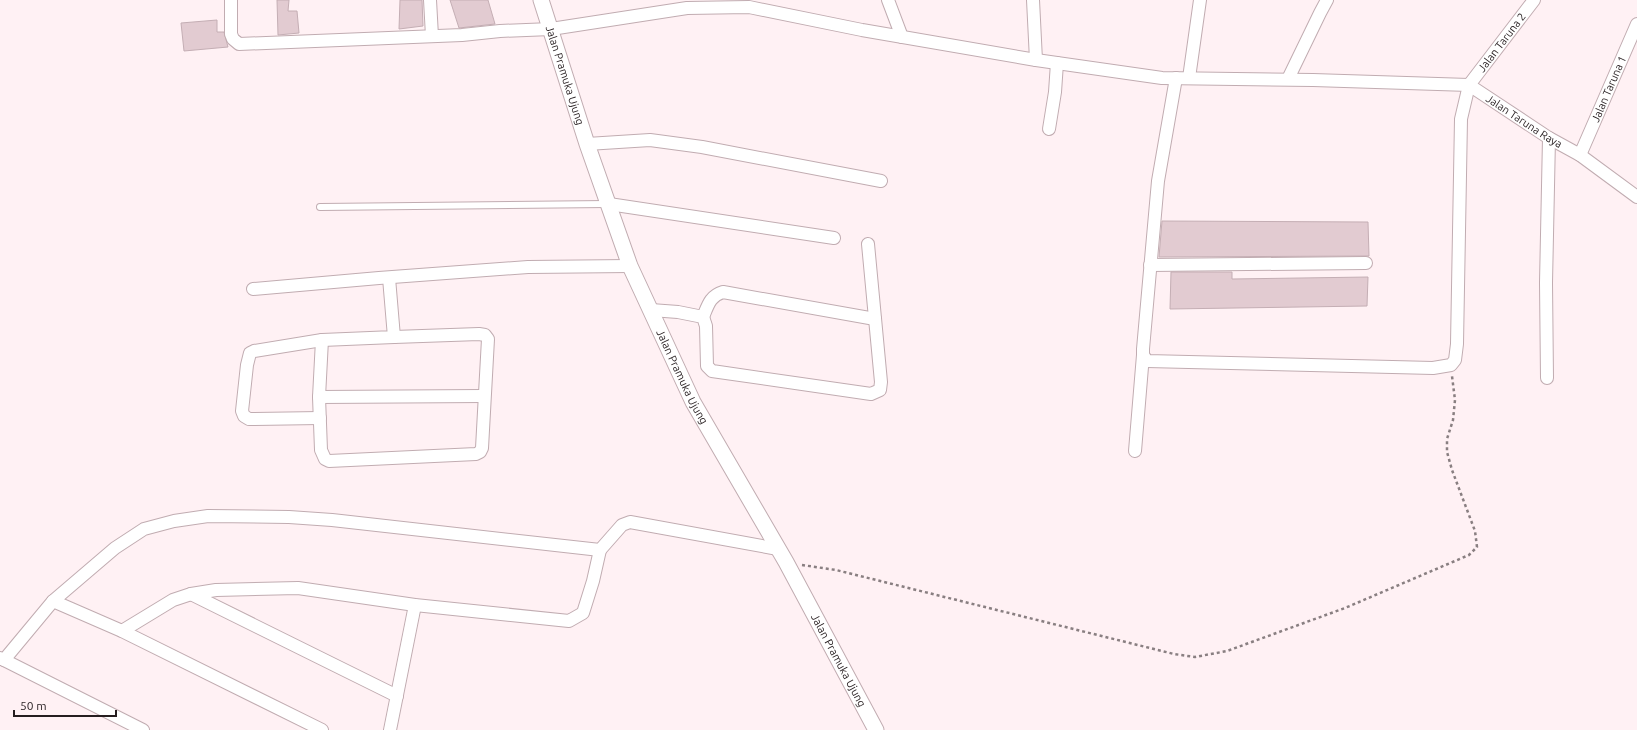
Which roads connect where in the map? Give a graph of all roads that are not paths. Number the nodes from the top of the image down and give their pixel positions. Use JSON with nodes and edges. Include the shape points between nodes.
{"nodes":[{"id":1,"x":232,"y":0,"type":"edge"},
{"id":2,"x":430,"y":0,"type":"edge"},
{"id":3,"x":541,"y":0,"type":"edge"},
{"id":4,"x":888,"y":0,"type":"edge"},
{"id":5,"x":1033,"y":0,"type":"edge"},
{"id":6,"x":1200,"y":0,"type":"edge"},
{"id":7,"x":1327,"y":0,"type":"edge"},
{"id":8,"x":1534,"y":0,"type":"edge"},
{"id":9,"x":1637,"y":24,"type":"edge"},
{"id":10,"x":551,"y":29,"type":"junction"},
{"id":11,"x":432,"y":36,"type":"junction"},
{"id":12,"x":902,"y":37,"type":"junction"},
{"id":13,"x":1036,"y":60,"type":"junction"},
{"id":14,"x":1057,"y":63,"type":"junction"},
{"id":15,"x":1176,"y":78,"type":"junction"},
{"id":16,"x":1189,"y":78,"type":"junction"},
{"id":17,"x":1288,"y":79,"type":"junction"},
{"id":18,"x":1469,"y":85,"type":"junction"},
{"id":19,"x":1049,"y":129,"type":"dead end"},
{"id":20,"x":1549,"y":138,"type":"junction"},
{"id":21,"x":587,"y":144,"type":"junction"},
{"id":22,"x":1580,"y":155,"type":"junction"},
{"id":23,"x":880,"y":181,"type":"dead end"},
{"id":24,"x":1637,"y":197,"type":"edge"},
{"id":25,"x":609,"y":204,"type":"junction"},
{"id":26,"x":320,"y":207,"type":"dead end"},
{"id":27,"x":834,"y":238,"type":"dead end"},
{"id":28,"x":868,"y":244,"type":"dead end"},
{"id":29,"x":1366,"y":263,"type":"dead end"},
{"id":30,"x":1150,"y":265,"type":"junction"},
{"id":31,"x":630,"y":266,"type":"junction"},
{"id":32,"x":389,"y":278,"type":"junction"},
{"id":33,"x":253,"y":289,"type":"dead end"},
{"id":34,"x":650,"y":310,"type":"junction"},
{"id":35,"x":702,"y":317,"type":"junction"},
{"id":36,"x":875,"y":319,"type":"junction"},
{"id":37,"x":394,"y":337,"type":"junction"},
{"id":38,"x":322,"y":340,"type":"junction"},
{"id":39,"x":1143,"y":355,"type":"junction"},
{"id":40,"x":1547,"y":378,"type":"dead end"},
{"id":41,"x":484,"y":396,"type":"junction"},
{"id":42,"x":320,"y":397,"type":"junction"},
{"id":43,"x":320,"y":418,"type":"junction"},
{"id":44,"x":1135,"y":451,"type":"dead end"},
{"id":45,"x":778,"y":549,"type":"junction"},
{"id":46,"x":600,"y":550,"type":"junction"},
{"id":47,"x":191,"y":594,"type":"junction"},
{"id":48,"x":53,"y":601,"type":"junction"},
{"id":49,"x":415,"y":605,"type":"junction"},
{"id":50,"x":122,"y":631,"type":"junction"},
{"id":51,"x":2,"y":659,"type":"edge"},
{"id":52,"x":397,"y":696,"type":"junction"},
{"id":53,"x":143,"y":730,"type":"edge"},
{"id":54,"x":322,"y":730,"type":"edge"},
{"id":55,"x":390,"y":730,"type":"edge"},
{"id":56,"x":876,"y":730,"type":"edge"}],
"edges":[{"from":1,"to":11,"type":"street","via":[[231,34],[232,39],[239,44]]},
{"from":2,"to":11,"type":"street"},
{"from":3,"to":10,"type":"street","name":"Jalan Pramuka Ujung"},
{"from":4,"to":12,"type":"street"},
{"from":5,"to":13,"type":"street"},
{"from":6,"to":16,"type":"street"},
{"from":7,"to":17,"type":"street"},
{"from":8,"to":18,"type":"street","name":"Jalan Taruna 2"},
{"from":9,"to":22,"type":"street","name":"Jalan Taruna 1"},
{"from":10,"to":11,"type":"street"},
{"from":10,"to":12,"type":"street","via":[[687,8],[749,7]]},
{"from":10,"to":21,"type":"street","name":"Jalan Pramuka Ujung"},
{"from":12,"to":13,"type":"street"},
{"from":13,"to":14,"type":"street"},
{"from":14,"to":15,"type":"street"},
{"from":14,"to":19,"type":"street"},
{"from":15,"to":16,"type":"street"},
{"from":15,"to":30,"type":"street","via":[[1158,181]]},
{"from":16,"to":17,"type":"street"},
{"from":17,"to":18,"type":"street"},
{"from":18,"to":20,"type":"street","name":"Jalan Taruna Raya"},
{"from":18,"to":39,"type":"street","via":[[1462,119],[1457,344],[1455,360],[1451,365],[1433,368],[1147,361]]},
{"from":20,"to":22,"type":"street","name":"Jalan Taruna Raya"},
{"from":20,"to":40,"type":"street"},
{"from":21,"to":23,"type":"street","via":[[650,140],[702,147]]},
{"from":21,"to":25,"type":"street","name":"Jalan Pramuka Ujung"},
{"from":22,"to":24,"type":"street","name":"Jalan Taruna Raya"},
{"from":25,"to":26,"type":"lane"},
{"from":25,"to":27,"type":"street"},
{"from":25,"to":31,"type":"street","name":"Jalan Pramuka Ujung"},
{"from":28,"to":36,"type":"street"},
{"from":29,"to":30,"type":"street"},
{"from":30,"to":39,"type":"street"},
{"from":31,"to":32,"type":"street","via":[[528,267]]},
{"from":31,"to":34,"type":"street","name":"Jalan Pramuka Ujung"},
{"from":32,"to":33,"type":"street"},
{"from":32,"to":37,"type":"street"},
{"from":34,"to":35,"type":"street"},
{"from":34,"to":45,"type":"street","name":"Jalan Pramuka Ujung","via":[[694,402]]},
{"from":35,"to":36,"type":"street","via":[[710,299],[723,292]]},
{"from":35,"to":36,"type":"street","via":[[706,326],[707,366],[712,371],[871,394],[880,390],[881,382]]},
{"from":37,"to":38,"type":"street"},
{"from":37,"to":41,"type":"street","via":[[485,335],[488,339]]},
{"from":38,"to":42,"type":"street"},
{"from":38,"to":43,"type":"street","via":[[254,350],[250,353],[242,411],[249,419]]},
{"from":39,"to":44,"type":"street"},
{"from":41,"to":42,"type":"street"},
{"from":41,"to":43,"type":"street","via":[[482,448],[476,454],[329,461],[321,450]]},
{"from":42,"to":43,"type":"street"},
{"from":45,"to":46,"type":"street","via":[[630,522],[622,526]]},
{"from":45,"to":56,"type":"street","name":"Jalan Pramuka Ujung"},
{"from":46,"to":48,"type":"street","via":[[325,520],[208,516],[144,529],[115,548]]},
{"from":46,"to":49,"type":"street","via":[[584,613],[570,621]]},
{"from":47,"to":49,"type":"street","via":[[216,590],[298,588]]},
{"from":47,"to":50,"type":"street","via":[[173,600]]},
{"from":47,"to":52,"type":"street"},
{"from":48,"to":50,"type":"street"},
{"from":48,"to":51,"type":"street"},
{"from":49,"to":52,"type":"street"},
{"from":50,"to":54,"type":"street"},
{"from":51,"to":53,"type":"street"},
{"from":52,"to":55,"type":"street"}]}
